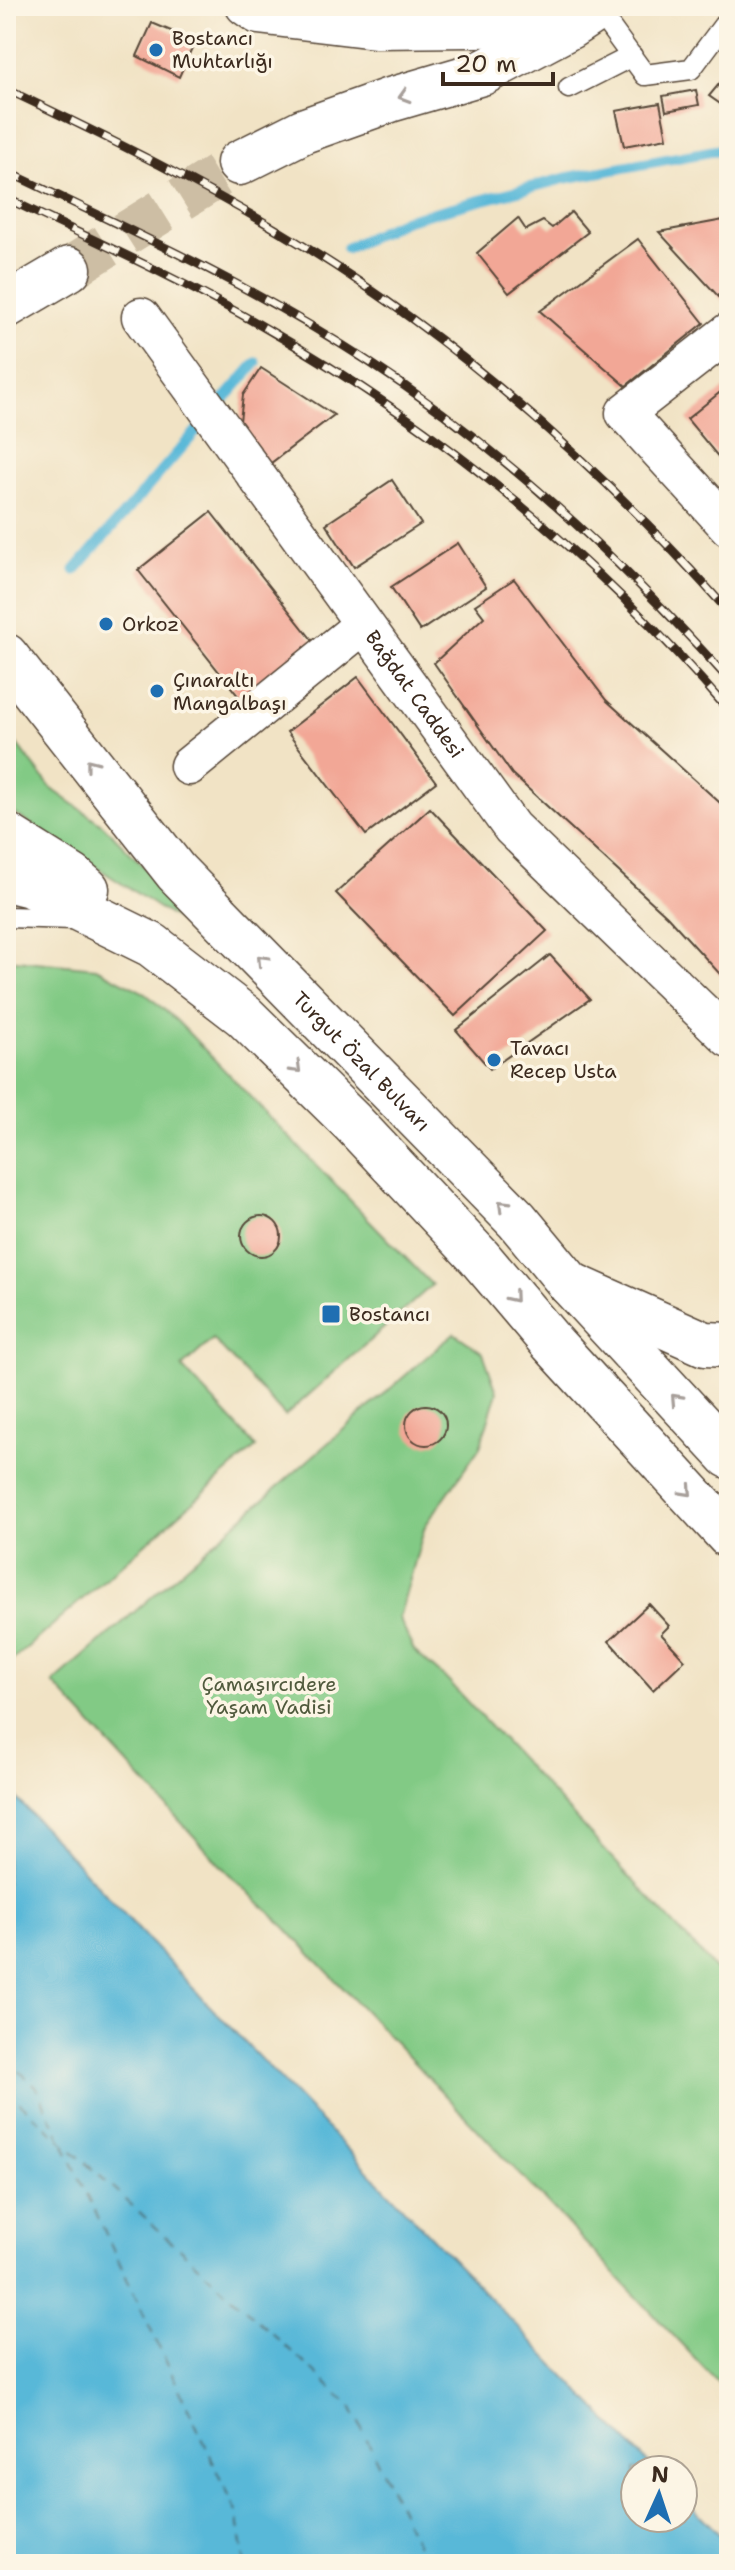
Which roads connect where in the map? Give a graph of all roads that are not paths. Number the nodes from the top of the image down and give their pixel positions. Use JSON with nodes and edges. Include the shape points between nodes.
{"nodes":[{"id":1,"x":245,"y":6,"type":"edge"},
{"id":2,"x":589,"y":14,"type":"edge"},
{"id":3,"x":729,"y":18,"type":"edge"},
{"id":4,"x":632,"y":56,"type":"junction"},
{"id":5,"x":569,"y":88,"type":"dead end"},
{"id":6,"x":239,"y":163,"type":"tunnel mouth"},
{"id":7,"x":69,"y":269,"type":"tunnel mouth"},
{"id":8,"x":6,"y":306,"type":"edge"},
{"id":9,"x":141,"y":317,"type":"dead end"},
{"id":10,"x":729,"y":332,"type":"edge"},
{"id":11,"x":729,"y":527,"type":"edge"},
{"id":12,"x":363,"y":625,"type":"junction"},
{"id":13,"x":6,"y":656,"type":"edge"},
{"id":14,"x":189,"y":766,"type":"dead end"},
{"id":15,"x":6,"y":835,"type":"edge"},
{"id":16,"x":6,"y":879,"type":"edge"},
{"id":17,"x":6,"y":917,"type":"edge"},
{"id":18,"x":99,"y":920,"type":"junction"},
{"id":19,"x":152,"y":945,"type":"junction"},
{"id":20,"x":729,"y":1038,"type":"edge"},
{"id":21,"x":570,"y":1284,"type":"junction"},
{"id":22,"x":729,"y":1345,"type":"edge"},
{"id":23,"x":729,"y":1456,"type":"edge"},
{"id":24,"x":729,"y":1536,"type":"edge"}],
"edges":[{"from":1,"to":2,"type":"street","via":[[258,15],[375,29]]},
{"from":2,"to":4,"type":"lane"},
{"from":2,"to":6,"type":"main road","one_way":true,"via":[[482,73],[303,131]]},
{"from":3,"to":4,"type":"lane","via":[[691,69],[645,75]]},
{"from":4,"to":5,"type":"lane"},
{"from":7,"to":8,"type":"main road"},
{"from":9,"to":12,"type":"street","name":"Bağdat Caddesi"},
{"from":10,"to":11,"type":"street","via":[[625,413]]},
{"from":12,"to":14,"type":"street"},
{"from":12,"to":20,"type":"street","name":"Bağdat Caddesi","via":[[512,828]]},
{"from":21,"to":13,"type":"main road","name":"Turgut Özal Bulvarı","one_way":true,"via":[[517,1220],[176,872]]},
{"from":15,"to":19,"type":"main road","via":[[73,877]]},
{"from":16,"to":18,"type":"main road","via":[[30,885]]},
{"from":17,"to":18,"type":"lane"},
{"from":18,"to":19,"type":"main road"},
{"from":19,"to":24,"type":"main road","one_way":true,"via":[[244,1016],[352,1122]]},
{"from":21,"to":22,"type":"main road","via":[[705,1344]]},
{"from":23,"to":21,"type":"main road","name":"Turgut Özal Bulvarı","one_way":true}]}
